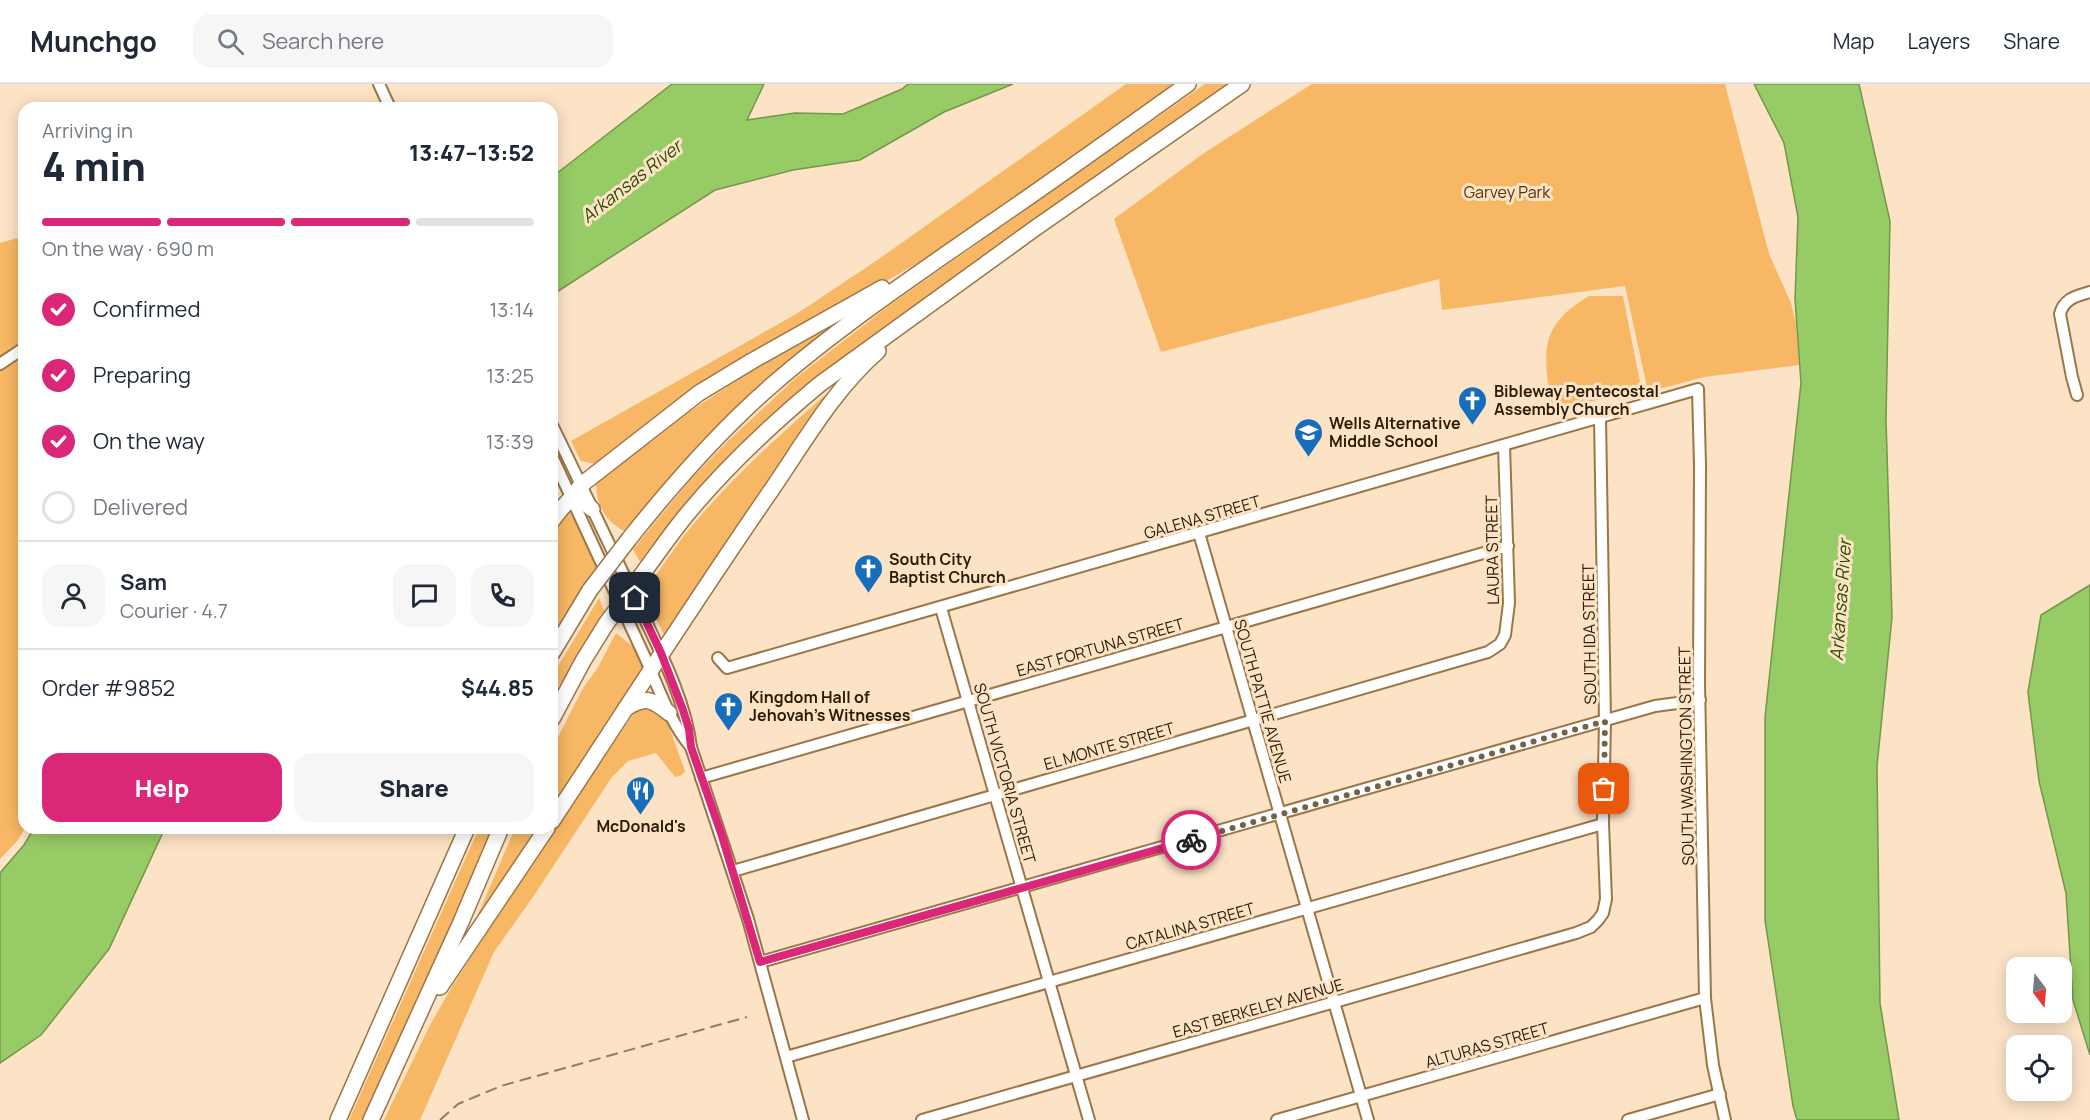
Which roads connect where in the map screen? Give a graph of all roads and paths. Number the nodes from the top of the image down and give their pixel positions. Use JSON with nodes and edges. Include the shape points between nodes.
{"nodes":[{"id":1,"x":379,"y":84,"type":"edge"},
{"id":2,"x":1188,"y":84,"type":"edge"},
{"id":3,"x":1242,"y":84,"type":"edge"},
{"id":4,"x":387,"y":102,"type":"edge"},
{"id":5,"x":958,"y":246,"type":"junction"},
{"id":6,"x":954,"y":286,"type":"junction"},
{"id":7,"x":2090,"y":292,"type":"edge"},
{"id":8,"x":18,"y":352,"type":"edge"},
{"id":9,"x":0,"y":364,"type":"edge"},
{"id":10,"x":1698,"y":389,"type":"joint"},
{"id":11,"x":2077,"y":395,"type":"dead end"},
{"id":12,"x":1600,"y":417,"type":"junction"},
{"id":13,"x":558,"y":437,"type":"edge"},
{"id":14,"x":1504,"y":445,"type":"junction"},
{"id":15,"x":558,"y":469,"type":"edge"},
{"id":16,"x":581,"y":485,"type":"junction"},
{"id":17,"x":572,"y":499,"type":"junction"},
{"id":18,"x":592,"y":509,"type":"junction"},
{"id":19,"x":558,"y":511,"type":"edge"},
{"id":20,"x":1199,"y":533,"type":"junction"},
{"id":21,"x":1508,"y":546,"type":"junction"},
{"id":22,"x":941,"y":608,"type":"junction"},
{"id":23,"x":1226,"y":627,"type":"junction"},
{"id":24,"x":558,"y":643,"type":"edge"},
{"id":25,"x":1493,"y":649,"type":"joint"},
{"id":26,"x":661,"y":653,"type":"junction"},
{"id":27,"x":718,"y":658,"type":"dead end"},
{"id":28,"x":651,"y":669,"type":"junction"},
{"id":29,"x":969,"y":700,"type":"junction"},
{"id":30,"x":1700,"y":700,"type":"junction"},
{"id":31,"x":558,"y":708,"type":"edge"},
{"id":32,"x":626,"y":708,"type":"junction"},
{"id":33,"x":669,"y":713,"type":"junction"},
{"id":34,"x":1253,"y":720,"type":"junction"},
{"id":35,"x":1605,"y":721,"type":"junction"},
{"id":36,"x":691,"y":747,"type":"junction"},
{"id":37,"x":701,"y":778,"type":"junction"},
{"id":38,"x":996,"y":794,"type":"junction"},
{"id":39,"x":558,"y":812,"type":"edge"},
{"id":40,"x":1280,"y":814,"type":"junction"},
{"id":41,"x":1603,"y":824,"type":"junction"},
{"id":42,"x":458,"y":834,"type":"edge"},
{"id":43,"x":465,"y":834,"type":"edge"},
{"id":44,"x":498,"y":834,"type":"edge"},
{"id":45,"x":543,"y":834,"type":"edge"},
{"id":46,"x":733,"y":871,"type":"junction"},
{"id":47,"x":447,"y":873,"type":"junction"},
{"id":48,"x":1023,"y":888,"type":"junction"},
{"id":49,"x":1307,"y":908,"type":"junction"},
{"id":50,"x":1598,"y":920,"type":"joint"},
{"id":51,"x":760,"y":962,"type":"junction"},
{"id":52,"x":1050,"y":982,"type":"junction"},
{"id":53,"x":1705,"y":998,"type":"junction"},
{"id":54,"x":1334,"y":1002,"type":"junction"},
{"id":55,"x":406,"y":1041,"type":"junction"},
{"id":56,"x":786,"y":1058,"type":"junction"},
{"id":57,"x":1076,"y":1075,"type":"junction"},
{"id":58,"x":1720,"y":1094,"type":"junction"},
{"id":59,"x":1361,"y":1096,"type":"junction"},
{"id":60,"x":338,"y":1120,"type":"edge"},
{"id":61,"x":371,"y":1120,"type":"edge"},
{"id":62,"x":803,"y":1120,"type":"edge"},
{"id":63,"x":922,"y":1120,"type":"edge"},
{"id":64,"x":1089,"y":1120,"type":"edge"},
{"id":65,"x":1277,"y":1120,"type":"edge"},
{"id":66,"x":1368,"y":1120,"type":"edge"},
{"id":67,"x":1628,"y":1120,"type":"edge"},
{"id":68,"x":1725,"y":1120,"type":"edge"}],
"edges":[{"from":1,"to":4,"type":"street"},
{"from":2,"to":5,"type":"highway"},
{"from":3,"to":6,"type":"highway"},
{"from":5,"to":16,"type":"highway","via":[[699,393]]},
{"from":5,"to":24,"type":"highway","bridge":true,"via":[[839,331],[770,387],[717,438],[629,539],[590,590]]},
{"from":6,"to":26,"type":"highway","via":[[864,363],[841,390]]},
{"from":6,"to":31,"type":"highway","bridge":true,"via":[[790,410],[688,513],[606,624]]},
{"from":7,"to":11,"type":"street","via":[[2068,300],[2060,314]]},
{"from":8,"to":9,"type":"street"},
{"from":10,"to":12,"type":"street","name":"GALENA STREET"},
{"from":10,"to":30,"type":"street","name":"SOUTH WASHINGTON STREET"},
{"from":12,"to":14,"type":"street","name":"GALENA STREET"},
{"from":12,"to":35,"type":"street","name":"SOUTH IDA STREET"},
{"from":13,"to":16,"type":"street"},
{"from":14,"to":20,"type":"street","name":"GALENA STREET"},
{"from":14,"to":21,"type":"street","name":"LAURA STREET"},
{"from":15,"to":17,"type":"street"},
{"from":16,"to":17,"type":"highway"},
{"from":16,"to":18,"type":"street"},
{"from":17,"to":18,"type":"highway"},
{"from":17,"to":19,"type":"highway"},
{"from":17,"to":28,"type":"street"},
{"from":18,"to":26,"type":"street"},
{"from":20,"to":22,"type":"street","name":"GALENA STREET"},
{"from":20,"to":23,"type":"street","name":"SOUTH PATTIE AVENUE"},
{"from":21,"to":23,"type":"street","name":"EAST FORTUNA STREET"},
{"from":21,"to":25,"type":"street","name":"LAURA STREET","via":[[1506,629]]},
{"from":22,"to":27,"type":"street","name":"GALENA STREET","via":[[727,668]]},
{"from":22,"to":29,"type":"street","name":"SOUTH VICTORIA STREET"},
{"from":23,"to":29,"type":"street","name":"EAST FORTUNA STREET"},
{"from":23,"to":34,"type":"street","name":"SOUTH PATTIE AVENUE"},
{"from":25,"to":34,"type":"street","name":"EL MONTE STREET"},
{"from":26,"to":28,"type":"highway"},
{"from":26,"to":36,"type":"street","via":[[689,729]]},
{"from":28,"to":32,"type":"highway"},
{"from":28,"to":33,"type":"street"},
{"from":29,"to":37,"type":"street","name":"EAST FORTUNA STREET"},
{"from":29,"to":38,"type":"street","name":"SOUTH VICTORIA STREET"},
{"from":30,"to":35,"type":"street","via":[[1664,704]]},
{"from":30,"to":53,"type":"street","name":"SOUTH WASHINGTON STREET"},
{"from":32,"to":33,"type":"highway","via":[[648,699]]},
{"from":32,"to":39,"type":"highway"},
{"from":33,"to":36,"type":"street"},
{"from":34,"to":38,"type":"street","name":"EL MONTE STREET"},
{"from":34,"to":40,"type":"street","name":"SOUTH PATTIE AVENUE"},
{"from":35,"to":40,"type":"street"},
{"from":35,"to":41,"type":"street","name":"SOUTH IDA STREET"},
{"from":36,"to":37,"type":"street"},
{"from":37,"to":46,"type":"street"},
{"from":38,"to":46,"type":"street","name":"EL MONTE STREET"},
{"from":38,"to":48,"type":"street","name":"SOUTH VICTORIA STREET"},
{"from":40,"to":48,"type":"street"},
{"from":40,"to":49,"type":"street","name":"SOUTH PATTIE AVENUE"},
{"from":41,"to":49,"type":"street","name":"CATALINA STREET"},
{"from":41,"to":50,"type":"street","name":"SOUTH IDA STREET","via":[[1606,899]]},
{"from":42,"to":47,"type":"highway"},
{"from":43,"to":47,"type":"highway"},
{"from":44,"to":55,"type":"highway"},
{"from":45,"to":55,"type":"highway"},
{"from":46,"to":51,"type":"street"},
{"from":47,"to":60,"type":"highway"},
{"from":48,"to":51,"type":"street"},
{"from":48,"to":52,"type":"street","name":"SOUTH VICTORIA STREET"},
{"from":49,"to":52,"type":"street","name":"CATALINA STREET"},
{"from":49,"to":54,"type":"street","name":"SOUTH PATTIE AVENUE"},
{"from":50,"to":54,"type":"street","name":"EAST BERKELEY AVENUE","via":[[1585,930]]},
{"from":51,"to":56,"type":"street"},
{"from":52,"to":56,"type":"street","name":"CATALINA STREET"},
{"from":52,"to":57,"type":"street","name":"SOUTH VICTORIA STREET"},
{"from":53,"to":58,"type":"street","name":"SOUTH WASHINGTON STREET"},
{"from":53,"to":59,"type":"street","name":"ALTURAS STREET"},
{"from":54,"to":57,"type":"street","name":"EAST BERKELEY AVENUE"},
{"from":54,"to":59,"type":"street","name":"SOUTH PATTIE AVENUE"},
{"from":55,"to":61,"type":"highway"},
{"from":56,"to":62,"type":"street"},
{"from":57,"to":63,"type":"street","name":"EAST BERKELEY AVENUE"},
{"from":57,"to":64,"type":"street","name":"SOUTH VICTORIA STREET"},
{"from":58,"to":67,"type":"street"},
{"from":58,"to":68,"type":"street","name":"SOUTH WASHINGTON STREET"},
{"from":59,"to":65,"type":"street","name":"ALTURAS STREET"},
{"from":59,"to":66,"type":"street","name":"SOUTH PATTIE AVENUE"}]}
